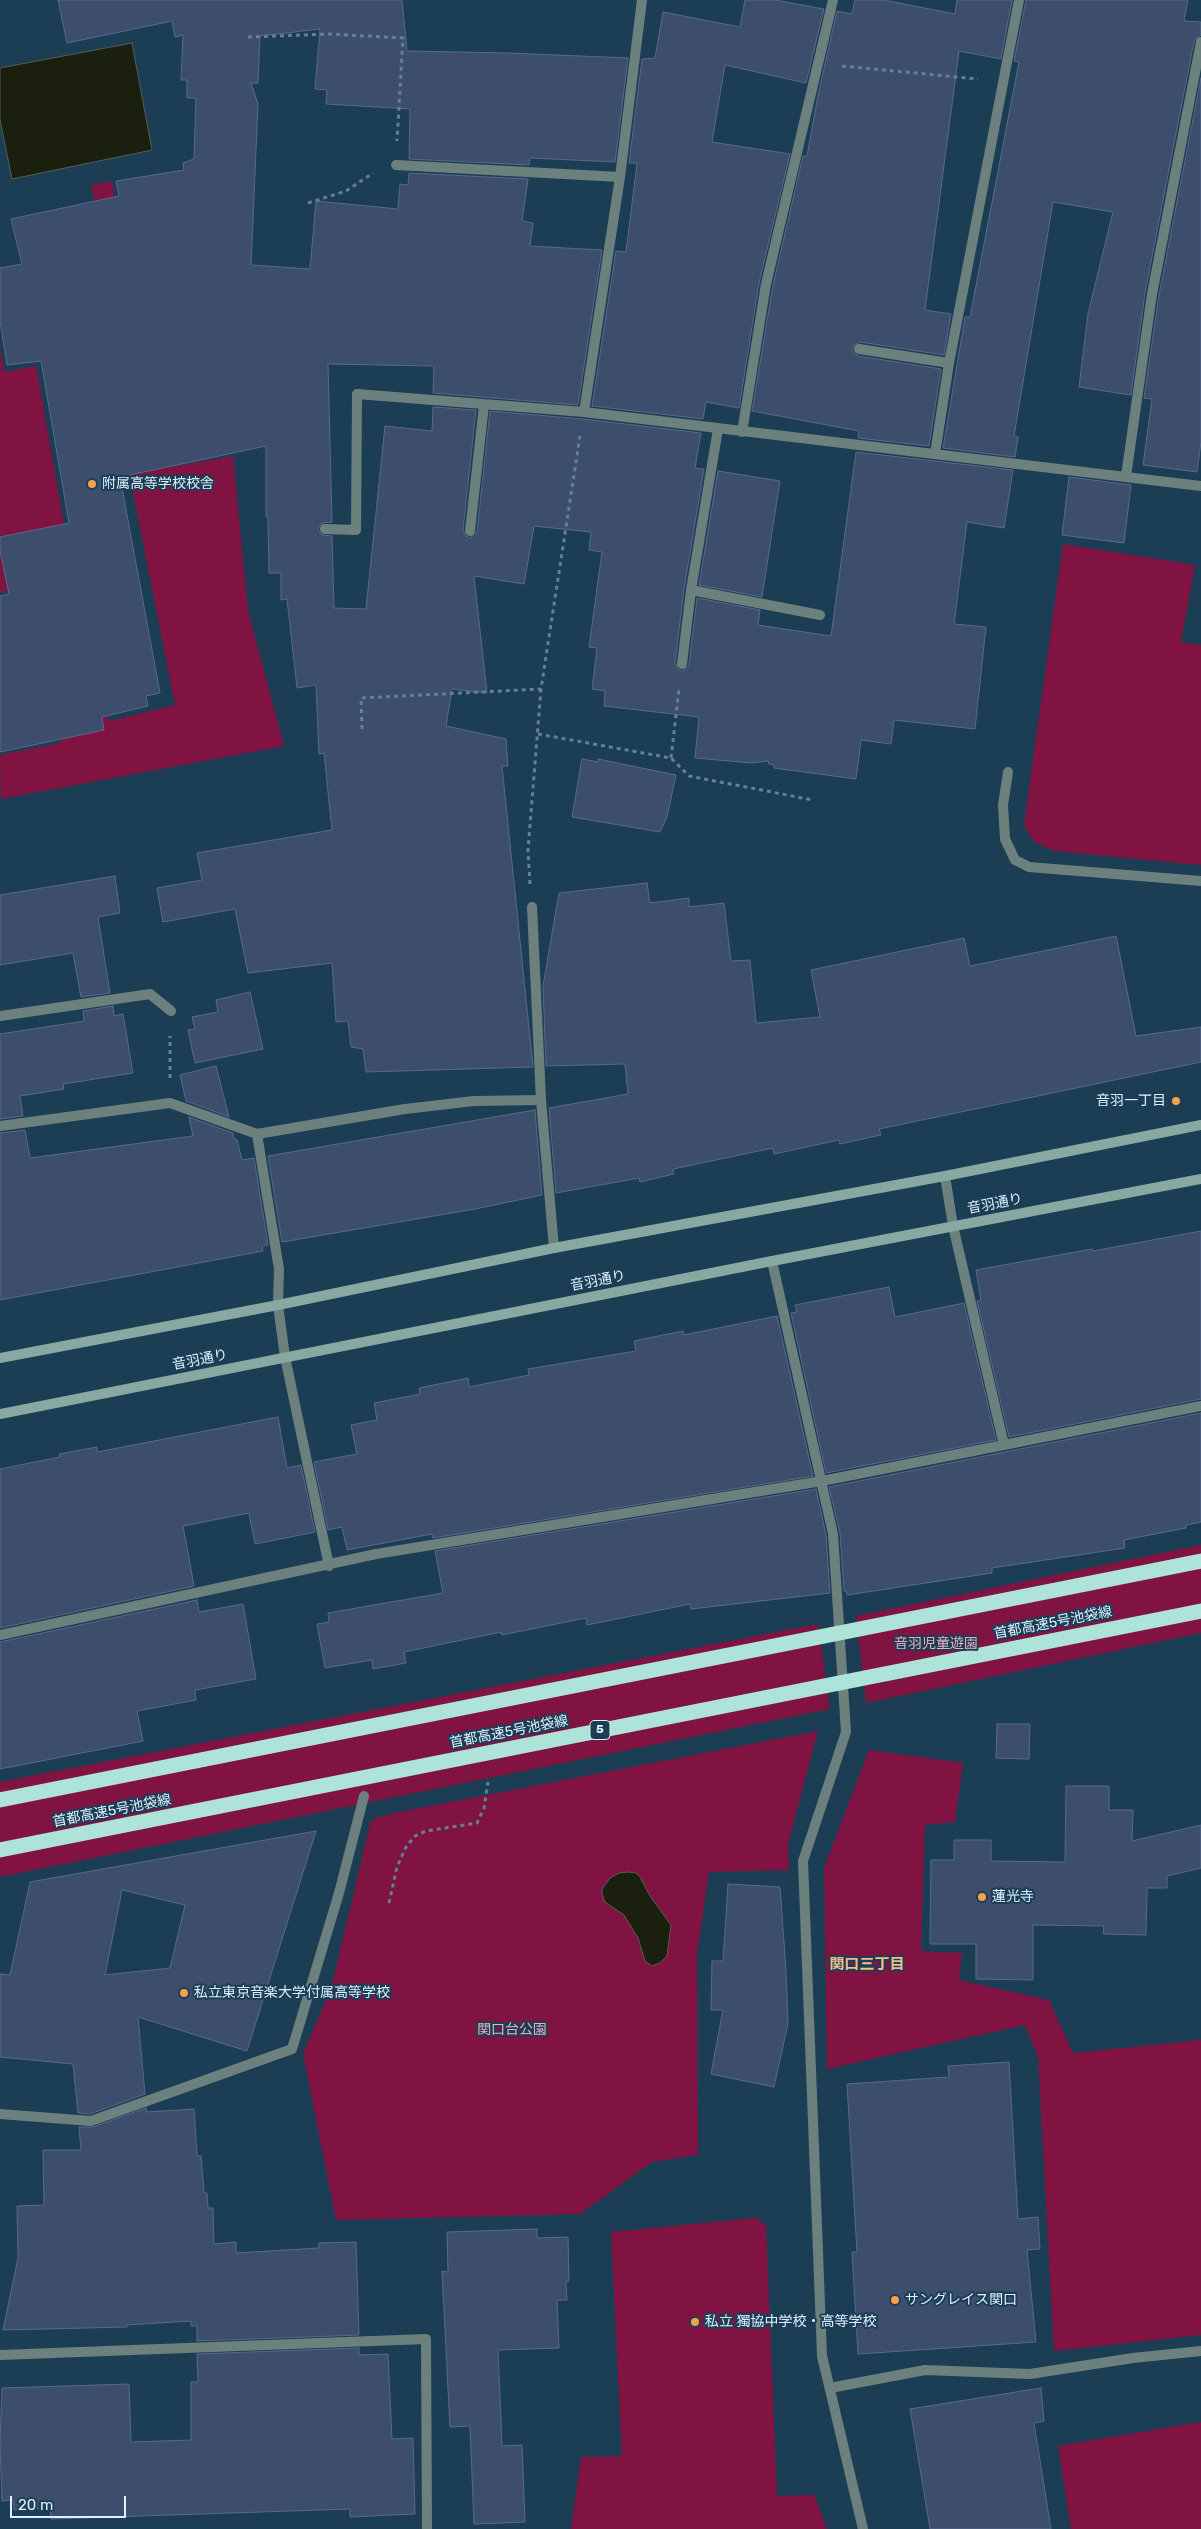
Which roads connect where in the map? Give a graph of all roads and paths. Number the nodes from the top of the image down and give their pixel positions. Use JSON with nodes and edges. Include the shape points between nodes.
{"nodes":[{"id":1,"x":642,"y":0,"type":"edge"},
{"id":2,"x":833,"y":0,"type":"edge"},
{"id":3,"x":1019,"y":0,"type":"edge"},
{"id":4,"x":248,"y":37,"type":"dead end"},
{"id":5,"x":1201,"y":42,"type":"edge"},
{"id":6,"x":833,"y":65,"type":"dead end"},
{"id":7,"x":1003,"y":83,"type":"junction"},
{"id":8,"x":396,"y":165,"type":"junction"},
{"id":9,"x":620,"y":177,"type":"junction"},
{"id":10,"x":308,"y":203,"type":"dead end"},
{"id":11,"x":859,"y":349,"type":"dead end"},
{"id":12,"x":949,"y":363,"type":"junction"},
{"id":13,"x":484,"y":405,"type":"junction"},
{"id":14,"x":584,"y":412,"type":"junction"},
{"id":15,"x":718,"y":428,"type":"junction"},
{"id":16,"x":742,"y":432,"type":"junction"},
{"id":17,"x":935,"y":454,"type":"junction"},
{"id":18,"x":1126,"y":476,"type":"junction"},
{"id":19,"x":1201,"y":486,"type":"edge"},
{"id":20,"x":325,"y":529,"type":"dead end"},
{"id":21,"x":470,"y":531,"type":"dead end"},
{"id":22,"x":691,"y":590,"type":"junction"},
{"id":23,"x":820,"y":615,"type":"dead end"},
{"id":24,"x":682,"y":664,"type":"joint"},
{"id":25,"x":541,"y":689,"type":"junction"},
{"id":26,"x":362,"y":729,"type":"dead end"},
{"id":27,"x":538,"y":734,"type":"junction"},
{"id":28,"x":671,"y":758,"type":"junction"},
{"id":29,"x":1008,"y":772,"type":"dead end"},
{"id":30,"x":813,"y":800,"type":"dead end"},
{"id":31,"x":1201,"y":881,"type":"edge"},
{"id":32,"x":532,"y":907,"type":"joint"},
{"id":33,"x":171,"y":1011,"type":"joint"},
{"id":34,"x":0,"y":1016,"type":"edge"},
{"id":35,"x":541,"y":1100,"type":"junction"},
{"id":36,"x":170,"y":1104,"type":"junction"},
{"id":37,"x":1201,"y":1125,"type":"edge"},
{"id":38,"x":0,"y":1126,"type":"edge"},
{"id":39,"x":257,"y":1134,"type":"junction"},
{"id":40,"x":944,"y":1176,"type":"junction"},
{"id":41,"x":1201,"y":1179,"type":"edge"},
{"id":42,"x":953,"y":1226,"type":"junction"},
{"id":43,"x":554,"y":1248,"type":"junction"},
{"id":44,"x":772,"y":1261,"type":"junction"},
{"id":45,"x":278,"y":1305,"type":"junction"},
{"id":46,"x":0,"y":1358,"type":"edge"},
{"id":47,"x":285,"y":1358,"type":"junction"},
{"id":48,"x":1201,"y":1406,"type":"edge"},
{"id":49,"x":0,"y":1414,"type":"edge"},
{"id":50,"x":1004,"y":1445,"type":"junction"},
{"id":51,"x":822,"y":1481,"type":"junction"},
{"id":52,"x":1201,"y":1561,"type":"edge"},
{"id":53,"x":329,"y":1566,"type":"junction"},
{"id":54,"x":1201,"y":1610,"type":"edge"},
{"id":55,"x":0,"y":1635,"type":"edge"},
{"id":56,"x":489,"y":1779,"type":"dead end"},
{"id":57,"x":364,"y":1796,"type":"dead end"},
{"id":58,"x":0,"y":1800,"type":"edge"},
{"id":59,"x":0,"y":1850,"type":"edge"},
{"id":60,"x":389,"y":1902,"type":"dead end"},
{"id":61,"x":0,"y":2114,"type":"edge"},
{"id":62,"x":1201,"y":2351,"type":"edge"},
{"id":63,"x":0,"y":2355,"type":"edge"},
{"id":64,"x":830,"y":2388,"type":"junction"},
{"id":65,"x":427,"y":2529,"type":"edge"},
{"id":66,"x":863,"y":2529,"type":"edge"}],
"edges":[{"from":1,"to":9,"type":"street"},
{"from":2,"to":16,"type":"street","via":[[766,284]]},
{"from":3,"to":7,"type":"street"},
{"from":4,"to":8,"type":"path","via":[[329,34],[403,38]]},
{"from":5,"to":18,"type":"street","via":[[1152,294]]},
{"from":6,"to":7,"type":"path"},
{"from":7,"to":12,"type":"street"},
{"from":8,"to":9,"type":"street"},
{"from":8,"to":10,"type":"path","via":[[374,172],[346,191]]},
{"from":9,"to":14,"type":"street"},
{"from":11,"to":12,"type":"street"},
{"from":12,"to":17,"type":"street"},
{"from":13,"to":14,"type":"street"},
{"from":13,"to":20,"type":"street","via":[[358,394],[356,530]]},
{"from":13,"to":21,"type":"street"},
{"from":14,"to":15,"type":"street"},
{"from":14,"to":25,"type":"path"},
{"from":15,"to":16,"type":"street"},
{"from":15,"to":22,"type":"street"},
{"from":16,"to":17,"type":"street"},
{"from":17,"to":18,"type":"street"},
{"from":18,"to":19,"type":"street"},
{"from":22,"to":23,"type":"street"},
{"from":22,"to":24,"type":"street"},
{"from":24,"to":28,"type":"path"},
{"from":25,"to":26,"type":"path","via":[[361,698]]},
{"from":25,"to":27,"type":"path"},
{"from":27,"to":28,"type":"path"},
{"from":27,"to":32,"type":"path","via":[[528,850]]},
{"from":28,"to":30,"type":"path","via":[[690,776]]},
{"from":29,"to":31,"type":"street","via":[[1003,805],[1005,839],[1015,860],[1030,867]]},
{"from":32,"to":35,"type":"street"},
{"from":33,"to":34,"type":"street","via":[[150,994]]},
{"from":33,"to":36,"type":"path"},
{"from":35,"to":39,"type":"street","via":[[474,1101],[406,1109]]},
{"from":35,"to":43,"type":"street"},
{"from":36,"to":38,"type":"street"},
{"from":36,"to":39,"type":"street"},
{"from":37,"to":40,"type":"main road"},
{"from":39,"to":45,"type":"street","via":[[279,1269]]},
{"from":40,"to":42,"type":"street"},
{"from":40,"to":43,"type":"main road"},
{"from":41,"to":42,"type":"main road","name":"音羽通り"},
{"from":42,"to":44,"type":"main road","name":"音羽通り"},
{"from":42,"to":50,"type":"street"},
{"from":43,"to":45,"type":"main road"},
{"from":44,"to":47,"type":"main road","name":"音羽通り"},
{"from":44,"to":51,"type":"street"},
{"from":45,"to":46,"type":"main road"},
{"from":45,"to":47,"type":"street"},
{"from":47,"to":49,"type":"main road","name":"音羽通り"},
{"from":47,"to":53,"type":"street"},
{"from":48,"to":50,"type":"street"},
{"from":50,"to":51,"type":"street"},
{"from":51,"to":53,"type":"street","via":[[376,1554]]},
{"from":51,"to":64,"type":"street","via":[[833,1534],[846,1732],[803,1861],[822,2356]]},
{"from":52,"to":58,"type":"highway","bridge":true},
{"from":53,"to":55,"type":"street"},
{"from":54,"to":59,"type":"highway","name":"首都高速5号池袋線","number":"5","bridge":true},
{"from":56,"to":60,"type":"path","via":[[484,1808],[477,1823],[426,1831],[415,1836],[406,1847],[397,1867]]},
{"from":57,"to":61,"type":"street","via":[[339,1893],[292,2049],[91,2121]]},
{"from":62,"to":64,"type":"street","via":[[1030,2374],[925,2370]]},
{"from":63,"to":65,"type":"street","via":[[426,2339]]},
{"from":64,"to":66,"type":"street"}]}
